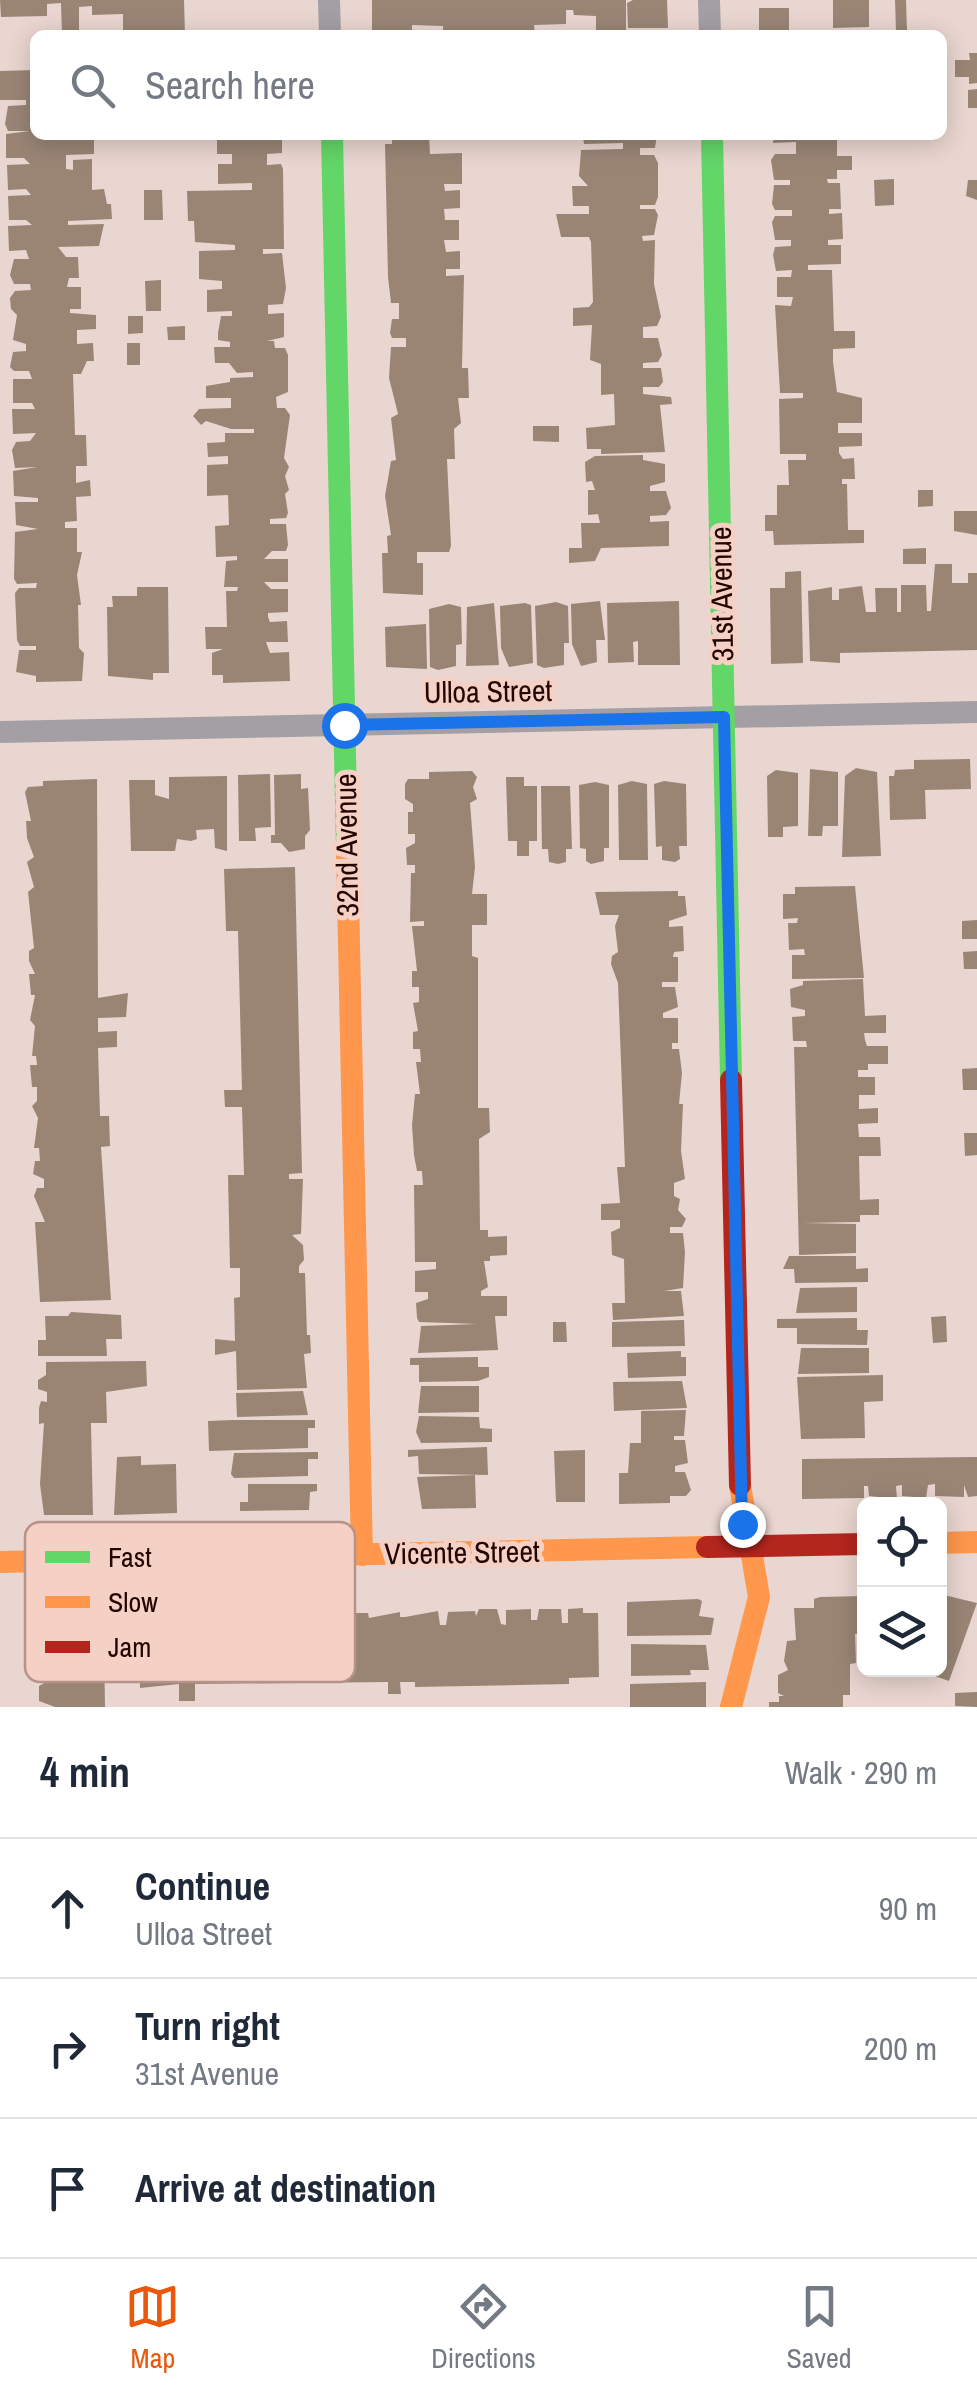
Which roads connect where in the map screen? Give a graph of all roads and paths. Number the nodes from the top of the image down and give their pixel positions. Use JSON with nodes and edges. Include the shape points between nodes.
{"nodes":[{"id":1,"x":329,"y":0,"type":"edge"},
{"id":2,"x":710,"y":0,"type":"edge"},
{"id":3,"x":330,"y":30,"type":"edge"},
{"id":4,"x":710,"y":30,"type":"edge"},
{"id":5,"x":332,"y":140,"type":"edge"},
{"id":6,"x":712,"y":140,"type":"edge"},
{"id":7,"x":977,"y":712,"type":"edge"},
{"id":8,"x":724,"y":717,"type":"junction"},
{"id":9,"x":344,"y":725,"type":"junction"},
{"id":10,"x":0,"y":732,"type":"edge"},
{"id":11,"x":947,"y":1542,"type":"edge"},
{"id":12,"x":977,"y":1542,"type":"edge"},
{"id":13,"x":857,"y":1544,"type":"edge"},
{"id":14,"x":748,"y":1547,"type":"junction"},
{"id":15,"x":355,"y":1555,"type":"edge"},
{"id":16,"x":362,"y":1555,"type":"junction"},
{"id":17,"x":0,"y":1562,"type":"edge"},
{"id":18,"x":25,"y":1562,"type":"edge"},
{"id":19,"x":731,"y":1707,"type":"edge"}],
"edges":[{"from":1,"to":3,"type":"street"},
{"from":2,"to":4,"type":"street"},
{"from":5,"to":9,"type":"street","name":"32nd Avenue"},
{"from":6,"to":8,"type":"street","name":"31st Avenue"},
{"from":7,"to":8,"type":"street","name":"Ulloa Street"},
{"from":8,"to":9,"type":"street","name":"Ulloa Street"},
{"from":8,"to":14,"type":"street","name":"31st Avenue","via":[[740,1506]]},
{"from":9,"to":10,"type":"street","name":"Ulloa Street"},
{"from":9,"to":16,"type":"street","name":"32nd Avenue"},
{"from":11,"to":12,"type":"street"},
{"from":13,"to":14,"type":"street","name":"Vicente Street"},
{"from":14,"to":16,"type":"street","name":"Vicente Street"},
{"from":14,"to":19,"type":"street","name":"31st Avenue","via":[[759,1597]]},
{"from":15,"to":16,"type":"street","name":"Vicente Street"},
{"from":17,"to":18,"type":"street","name":"Vicente Street"}]}
